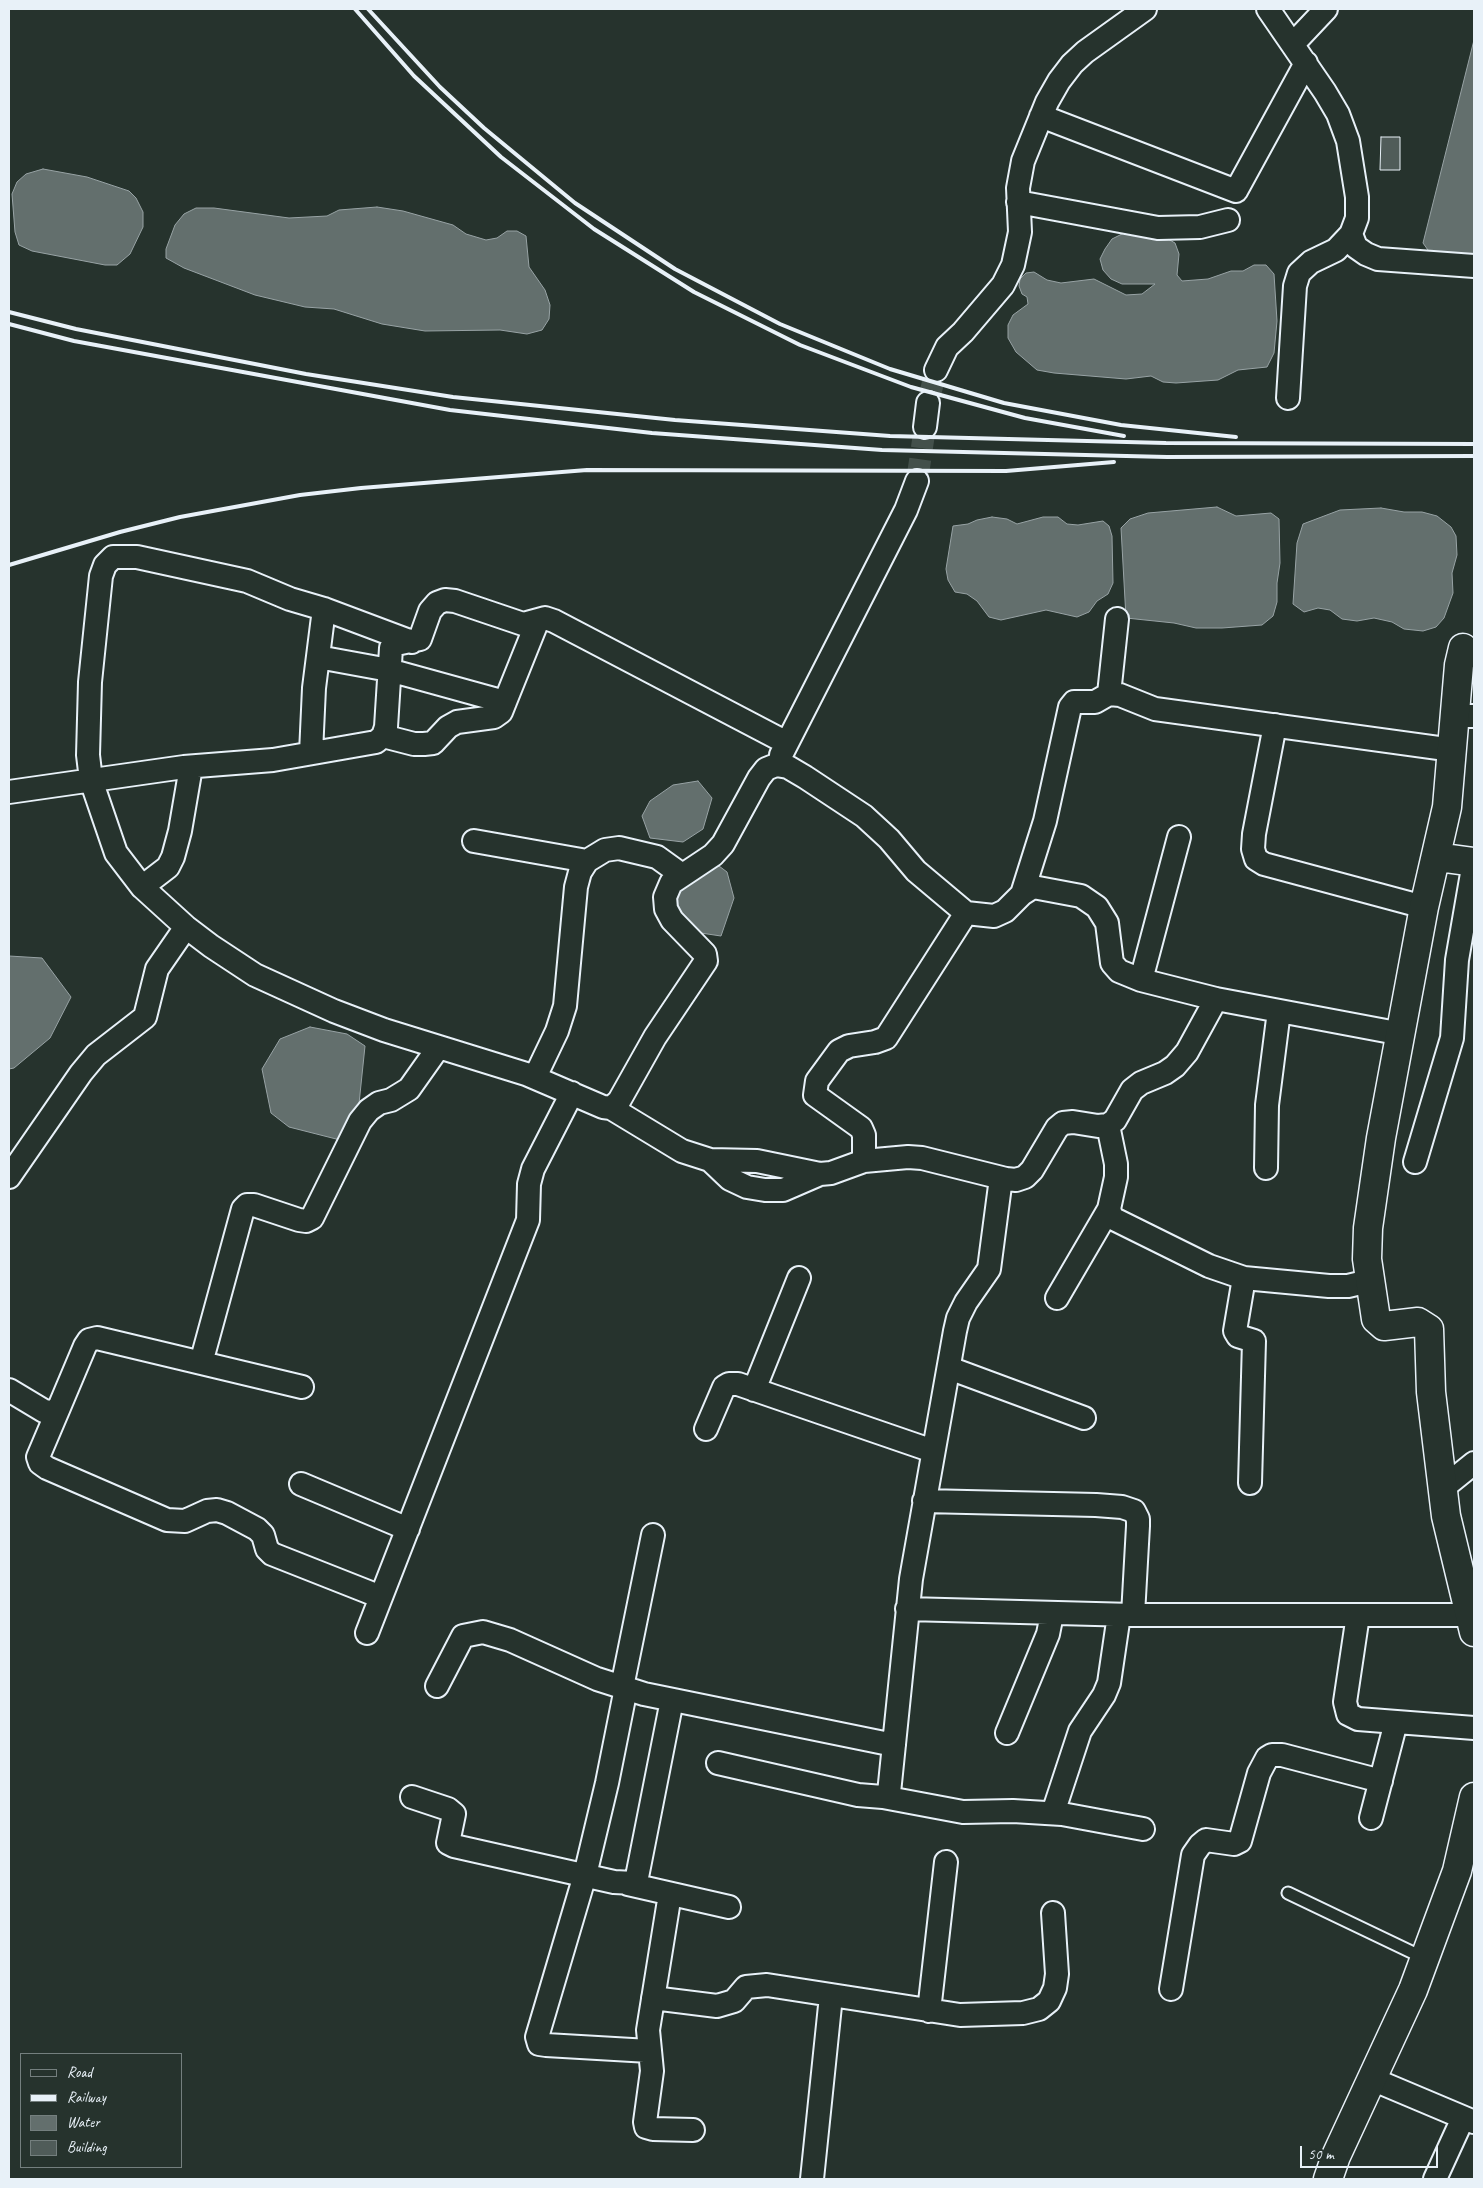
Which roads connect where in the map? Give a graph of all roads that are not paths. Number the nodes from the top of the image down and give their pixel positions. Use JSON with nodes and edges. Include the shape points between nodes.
{"nodes":[{"id":1,"x":1145,"y":9,"type":"edge"},
{"id":2,"x":1268,"y":9,"type":"edge"},
{"id":3,"x":1326,"y":9,"type":"edge"},
{"id":4,"x":1293,"y":44,"type":"junction"},
{"id":5,"x":1306,"y":63,"type":"junction"},
{"id":6,"x":1041,"y":116,"type":"junction"},
{"id":7,"x":1018,"y":202,"type":"junction"},
{"id":8,"x":1228,"y":220,"type":"dead end"},
{"id":9,"x":1351,"y":234,"type":"junction"},
{"id":10,"x":1474,"y":266,"type":"edge"},
{"id":11,"x":936,"y":370,"type":"tunnel mouth"},
{"id":12,"x":1288,"y":398,"type":"dead end"},
{"id":13,"x":928,"y":403,"type":"tunnel mouth"},
{"id":14,"x":925,"y":427,"type":"tunnel mouth"},
{"id":15,"x":917,"y":481,"type":"tunnel mouth"},
{"id":16,"x":324,"y":609,"type":"junction"},
{"id":17,"x":1117,"y":619,"type":"dead end"},
{"id":18,"x":538,"y":620,"type":"junction"},
{"id":19,"x":412,"y":642,"type":"junction"},
{"id":20,"x":1463,"y":648,"type":"dead end"},
{"id":21,"x":318,"y":657,"type":"junction"},
{"id":22,"x":389,"y":670,"type":"junction"},
{"id":23,"x":1109,"y":694,"type":"junction"},
{"id":24,"x":505,"y":702,"type":"junction"},
{"id":25,"x":1464,"y":716,"type":"edge"},
{"id":26,"x":1274,"y":726,"type":"junction"},
{"id":27,"x":383,"y":736,"type":"junction"},
{"id":28,"x":787,"y":743,"type":"junction"},
{"id":29,"x":1453,"y":750,"type":"junction"},
{"id":30,"x":311,"y":753,"type":"junction"},
{"id":31,"x":776,"y":765,"type":"junction"},
{"id":32,"x":191,"y":767,"type":"junction"},
{"id":33,"x":91,"y":780,"type":"junction"},
{"id":34,"x":9,"y":792,"type":"edge"},
{"id":35,"x":1180,"y":837,"type":"dead end"},
{"id":36,"x":474,"y":841,"type":"dead end"},
{"id":37,"x":1459,"y":859,"type":"edge"},
{"id":38,"x":587,"y":861,"type":"junction"},
{"id":39,"x":682,"y":875,"type":"junction"},
{"id":40,"x":142,"y":887,"type":"junction"},
{"id":41,"x":1022,"y":894,"type":"junction"},
{"id":42,"x":1424,"y":907,"type":"junction"},
{"id":43,"x":966,"y":913,"type":"junction"},
{"id":44,"x":1470,"y":914,"type":"edge"},
{"id":45,"x":186,"y":927,"type":"junction"},
{"id":46,"x":1141,"y":980,"type":"junction"},
{"id":47,"x":1216,"y":999,"type":"junction"},
{"id":48,"x":1279,"y":1011,"type":"junction"},
{"id":49,"x":1402,"y":1034,"type":"junction"},
{"id":50,"x":438,"y":1048,"type":"junction"},
{"id":51,"x":535,"y":1077,"type":"junction"},
{"id":52,"x":572,"y":1093,"type":"junction"},
{"id":53,"x":611,"y":1108,"type":"junction"},
{"id":54,"x":1108,"y":1125,"type":"junction"},
{"id":55,"x":864,"y":1161,"type":"junction"},
{"id":56,"x":1415,"y":1162,"type":"dead end"},
{"id":57,"x":1266,"y":1168,"type":"dead end"},
{"id":58,"x":9,"y":1177,"type":"edge"},
{"id":59,"x":1000,"y":1178,"type":"junction"},
{"id":60,"x":1108,"y":1210,"type":"junction"},
{"id":61,"x":798,"y":1278,"type":"dead end"},
{"id":62,"x":1244,"y":1278,"type":"junction"},
{"id":63,"x":1359,"y":1283,"type":"junction"},
{"id":64,"x":1057,"y":1298,"type":"dead end"},
{"id":65,"x":201,"y":1363,"type":"junction"},
{"id":66,"x":950,"y":1368,"type":"junction"},
{"id":67,"x":302,"y":1387,"type":"dead end"},
{"id":68,"x":9,"y":1390,"type":"edge"},
{"id":69,"x":754,"y":1390,"type":"junction"},
{"id":70,"x":58,"y":1410,"type":"junction"},
{"id":71,"x":1084,"y":1418,"type":"dead end"},
{"id":72,"x":706,"y":1430,"type":"dead end"},
{"id":73,"x":933,"y":1451,"type":"junction"},
{"id":74,"x":1463,"y":1476,"type":"edge"},
{"id":75,"x":1250,"y":1483,"type":"dead end"},
{"id":76,"x":301,"y":1484,"type":"dead end"},
{"id":77,"x":924,"y":1501,"type":"junction"},
{"id":78,"x":408,"y":1528,"type":"junction"},
{"id":79,"x":653,"y":1535,"type":"dead end"},
{"id":80,"x":381,"y":1597,"type":"junction"},
{"id":81,"x":907,"y":1609,"type":"junction"},
{"id":82,"x":1052,"y":1614,"type":"junction"},
{"id":83,"x":1126,"y":1615,"type":"junction"},
{"id":84,"x":1358,"y":1615,"type":"junction"},
{"id":85,"x":1472,"y":1624,"type":"edge"},
{"id":86,"x":367,"y":1633,"type":"dead end"},
{"id":87,"x":437,"y":1686,"type":"dead end"},
{"id":88,"x":624,"y":1688,"type":"junction"},
{"id":89,"x":672,"y":1700,"type":"junction"},
{"id":90,"x":1396,"y":1722,"type":"junction"},
{"id":91,"x":1474,"y":1728,"type":"edge"},
{"id":92,"x":1007,"y":1733,"type":"dead end"},
{"id":93,"x":894,"y":1745,"type":"junction"},
{"id":94,"x":718,"y":1763,"type":"dead end"},
{"id":95,"x":1381,"y":1781,"type":"junction"},
{"id":96,"x":412,"y":1797,"type":"dead end"},
{"id":97,"x":883,"y":1797,"type":"junction"},
{"id":98,"x":1474,"y":1797,"type":"edge"},
{"id":99,"x":1053,"y":1813,"type":"junction"},
{"id":100,"x":1371,"y":1818,"type":"dead end"},
{"id":101,"x":1143,"y":1829,"type":"dead end"},
{"id":102,"x":1469,"y":1842,"type":"edge"},
{"id":103,"x":946,"y":1862,"type":"dead end"},
{"id":104,"x":585,"y":1875,"type":"junction"},
{"id":105,"x":628,"y":1884,"type":"junction"},
{"id":106,"x":1288,"y":1893,"type":"dead end"},
{"id":107,"x":670,"y":1894,"type":"junction"},
{"id":108,"x":729,"y":1907,"type":"dead end"},
{"id":109,"x":1053,"y":1913,"type":"dead end"},
{"id":110,"x":1419,"y":1956,"type":"junction"},
{"id":111,"x":1171,"y":1989,"type":"dead end"},
{"id":112,"x":831,"y":1996,"type":"junction"},
{"id":113,"x":653,"y":1998,"type":"junction"},
{"id":114,"x":929,"y":2011,"type":"junction"},
{"id":115,"x":649,"y":2051,"type":"junction"},
{"id":116,"x":1372,"y":2079,"type":"junction"},
{"id":117,"x":1469,"y":2120,"type":"edge"},
{"id":118,"x":693,"y":2130,"type":"dead end"},
{"id":119,"x":812,"y":2179,"type":"edge"},
{"id":120,"x":1328,"y":2179,"type":"edge"},
{"id":121,"x":1436,"y":2179,"type":"edge"}],
"edges":[{"from":1,"to":6,"type":"street","via":[[1072,64]]},
{"from":2,"to":4,"type":"street"},
{"from":3,"to":4,"type":"street"},
{"from":4,"to":5,"type":"street"},
{"from":5,"to":6,"type":"street","via":[[1236,191]]},
{"from":5,"to":9,"type":"street","via":[[1338,114],[1348,141],[1357,197],[1357,218]]},
{"from":6,"to":7,"type":"street","via":[[1023,161]]},
{"from":7,"to":8,"type":"street","via":[[1158,228],[1200,227]]},
{"from":7,"to":11,"type":"street","via":[[1020,232],[1013,265],[1003,285],[947,347]]},
{"from":9,"to":10,"type":"street","via":[[1356,246],[1378,258]]},
{"from":9,"to":12,"type":"street","via":[[1336,250],[1311,262],[1299,273],[1295,286]]},
{"from":13,"to":14,"type":"street"},
{"from":15,"to":28,"type":"street","via":[[906,510]]},
{"from":16,"to":19,"type":"street"},
{"from":16,"to":21,"type":"street"},
{"from":16,"to":33,"type":"street","via":[[248,581],[137,557],[113,557],[101,576],[90,682]]},
{"from":17,"to":23,"type":"street"},
{"from":18,"to":19,"type":"street","via":[[524,624],[512,622],[446,600],[430,610],[420,639]]},
{"from":18,"to":24,"type":"street"},
{"from":18,"to":28,"type":"street","via":[[554,621]]},
{"from":19,"to":22,"type":"street","via":[[391,648]]},
{"from":20,"to":25,"type":"street","via":[[1459,665]]},
{"from":21,"to":22,"type":"street"},
{"from":21,"to":30,"type":"street"},
{"from":22,"to":24,"type":"street"},
{"from":22,"to":27,"type":"street"},
{"from":23,"to":26,"type":"street","via":[[1156,709]]},
{"from":23,"to":41,"type":"street","via":[[1095,702],[1074,702],[1070,707],[1046,821]]},
{"from":24,"to":27,"type":"street","via":[[501,712],[494,717],[457,722],[434,743],[414,744]]},
{"from":25,"to":29,"type":"street"},
{"from":26,"to":29,"type":"street"},
{"from":26,"to":42,"type":"street","via":[[1254,834],[1252,849],[1256,859],[1264,864]]},
{"from":27,"to":30,"type":"street","via":[[369,744]]},
{"from":28,"to":31,"type":"street"},
{"from":29,"to":37,"type":"street","via":[[1447,807]]},
{"from":30,"to":32,"type":"street","via":[[273,760]]},
{"from":31,"to":39,"type":"street","via":[[766,769],[759,778],[723,844],[713,855]]},
{"from":31,"to":43,"type":"street","via":[[796,772],[864,816],[889,838],[916,871]]},
{"from":32,"to":33,"type":"street"},
{"from":32,"to":40,"type":"street","via":[[180,831],[168,867]]},
{"from":33,"to":34,"type":"street"},
{"from":33,"to":40,"type":"street","via":[[116,853]]},
{"from":35,"to":46,"type":"street"},
{"from":36,"to":38,"type":"street"},
{"from":37,"to":42,"type":"street"},
{"from":37,"to":44,"type":"street"},
{"from":38,"to":39,"type":"street","via":[[605,850],[619,848],[657,857]]},
{"from":38,"to":51,"type":"street","via":[[576,887],[565,1006]]},
{"from":39,"to":53,"type":"street","via":[[671,883],[665,897],[666,909],[672,920],[705,954],[706,961],[655,1037],[619,1101]]},
{"from":40,"to":45,"type":"street"},
{"from":41,"to":43,"type":"street","via":[[994,916]]},
{"from":41,"to":46,"type":"street","via":[[1033,887],[1044,888],[1081,896],[1097,906],[1107,923],[1112,963],[1119,971]]},
{"from":42,"to":49,"type":"street"},
{"from":43,"to":55,"type":"street","via":[[886,1038],[840,1051],[817,1081],[815,1096],[861,1128]]},
{"from":44,"to":56,"type":"street","via":[[1457,960],[1452,1038]]},
{"from":45,"to":50,"type":"street","via":[[255,975],[334,1011]]},
{"from":45,"to":58,"type":"street","via":[[157,970],[145,1016],[91,1061]]},
{"from":46,"to":47,"type":"street"},
{"from":47,"to":48,"type":"street"},
{"from":47,"to":54,"type":"street","via":[[1187,1052],[1175,1066],[1132,1090],[1115,1120]]},
{"from":48,"to":49,"type":"street"},
{"from":48,"to":57,"type":"street","via":[[1267,1105]]},
{"from":49,"to":63,"type":"street","via":[[1381,1138]]},
{"from":50,"to":51,"type":"street"},
{"from":50,"to":65,"type":"street","via":[[409,1089],[379,1103],[360,1121],[312,1218],[299,1220],[254,1205],[242,1209]]},
{"from":51,"to":52,"type":"street"},
{"from":52,"to":53,"type":"street"},
{"from":52,"to":78,"type":"street","via":[[534,1169],[529,1184],[528,1220]]},
{"from":53,"to":55,"type":"street","via":[[682,1151],[710,1160],[757,1161],[820,1174]]},
{"from":54,"to":59,"type":"street","via":[[1063,1123],[1024,1177],[1016,1180]]},
{"from":54,"to":60,"type":"street","via":[[1116,1164]]},
{"from":55,"to":59,"type":"street","via":[[922,1158]]},
{"from":59,"to":66,"type":"street","via":[[989,1269],[958,1318]]},
{"from":60,"to":62,"type":"street","via":[[1112,1218],[1210,1266]]},
{"from":60,"to":64,"type":"street"},
{"from":61,"to":69,"type":"street"},
{"from":62,"to":63,"type":"street","via":[[1329,1286]]},
{"from":62,"to":75,"type":"street","via":[[1235,1331],[1238,1336],[1254,1342]]},
{"from":63,"to":74,"type":"street","via":[[1376,1319],[1384,1326],[1418,1322],[1429,1329],[1431,1392]]},
{"from":65,"to":67,"type":"street"},
{"from":65,"to":70,"type":"street","via":[[110,1339],[89,1340]]},
{"from":66,"to":71,"type":"street"},
{"from":66,"to":73,"type":"street"},
{"from":68,"to":70,"type":"street","via":[[44,1411]]},
{"from":69,"to":72,"type":"street","via":[[738,1384],[724,1387]]},
{"from":69,"to":73,"type":"street"},
{"from":70,"to":80,"type":"street","via":[[38,1457],[47,1468],[167,1520],[185,1521],[217,1510],[227,1513],[257,1529],[272,1554]]},
{"from":73,"to":77,"type":"street"},
{"from":74,"to":85,"type":"street","via":[[1453,1549]]},
{"from":76,"to":78,"type":"street"},
{"from":77,"to":81,"type":"street"},
{"from":77,"to":83,"type":"street","via":[[1096,1505],[1134,1511],[1138,1526]]},
{"from":78,"to":80,"type":"street"},
{"from":79,"to":88,"type":"street"},
{"from":80,"to":86,"type":"street"},
{"from":81,"to":82,"type":"street"},
{"from":81,"to":93,"type":"street"},
{"from":82,"to":83,"type":"street"},
{"from":82,"to":92,"type":"street","via":[[1048,1634]]},
{"from":83,"to":84,"type":"street"},
{"from":83,"to":99,"type":"street","via":[[1110,1683],[1080,1731]]},
{"from":84,"to":85,"type":"street"},
{"from":84,"to":90,"type":"street","via":[[1345,1709],[1358,1719]]},
{"from":87,"to":88,"type":"street","via":[[463,1636],[483,1632],[510,1640]]},
{"from":88,"to":89,"type":"street"},
{"from":88,"to":104,"type":"street"},
{"from":89,"to":93,"type":"street"},
{"from":89,"to":105,"type":"street","via":[[637,1877],[634,1883]]},
{"from":90,"to":91,"type":"street"},
{"from":90,"to":95,"type":"street"},
{"from":93,"to":97,"type":"street","via":[[889,1793]]},
{"from":94,"to":97,"type":"street","via":[[858,1795]]},
{"from":95,"to":100,"type":"street"},
{"from":95,"to":111,"type":"street","via":[[1282,1755],[1267,1758],[1259,1773],[1240,1841],[1234,1844],[1206,1840],[1193,1855]]},
{"from":96,"to":104,"type":"street","via":[[454,1814],[448,1843],[454,1846]]},
{"from":97,"to":99,"type":"street","via":[[963,1812]]},
{"from":98,"to":102,"type":"street"},
{"from":99,"to":101,"type":"street"},
{"from":102,"to":110,"type":"street"},
{"from":103,"to":114,"type":"street"},
{"from":104,"to":105,"type":"street"},
{"from":104,"to":115,"type":"street","via":[[537,2037],[539,2044]]},
{"from":105,"to":107,"type":"street"},
{"from":106,"to":110,"type":"lane"},
{"from":107,"to":108,"type":"street"},
{"from":107,"to":113,"type":"street"},
{"from":109,"to":114,"type":"street","via":[[1055,1988],[1049,2001],[1039,2009],[1023,2013],[960,2015]]},
{"from":110,"to":116,"type":"street"},
{"from":112,"to":113,"type":"street","via":[[753,1985],[746,1987],[734,2001],[717,2006]]},
{"from":112,"to":114,"type":"street"},
{"from":112,"to":119,"type":"street"},
{"from":113,"to":115,"type":"street","via":[[648,2030]]},
{"from":115,"to":118,"type":"street","via":[[652,2071],[646,2127]]},
{"from":116,"to":117,"type":"street"},
{"from":116,"to":120,"type":"street"},
{"from":117,"to":121,"type":"street"}]}
